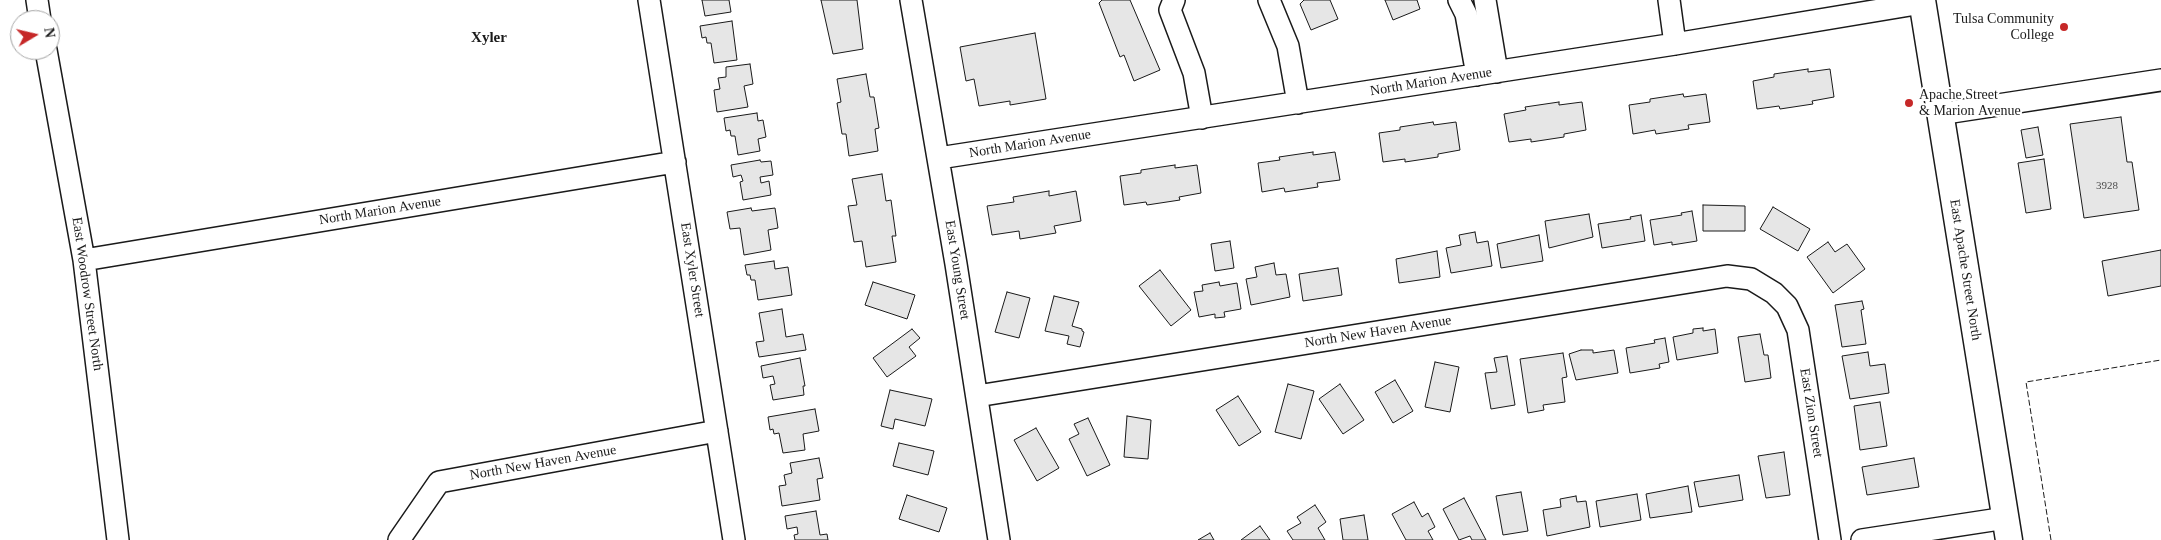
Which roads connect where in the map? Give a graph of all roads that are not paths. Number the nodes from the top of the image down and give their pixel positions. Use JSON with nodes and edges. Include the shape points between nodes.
{"nodes":[{"id":1,"x":649,"y":0,"type":"edge"},
{"id":2,"x":911,"y":0,"type":"edge"},
{"id":3,"x":1174,"y":0,"type":"edge"},
{"id":4,"x":1269,"y":0,"type":"edge"},
{"id":5,"x":1459,"y":0,"type":"edge"},
{"id":6,"x":1485,"y":0,"type":"edge"},
{"id":7,"x":1669,"y":0,"type":"edge"},
{"id":8,"x":1922,"y":2,"type":"edge"},
{"id":9,"x":1676,"y":44,"type":"junction"},
{"id":10,"x":48,"y":60,"type":"edge"},
{"id":11,"x":1497,"y":72,"type":"junction"},
{"id":12,"x":1477,"y":75,"type":"junction"},
{"id":13,"x":2161,"y":80,"type":"edge"},
{"id":14,"x":1298,"y":103,"type":"junction"},
{"id":15,"x":1939,"y":114,"type":"junction"},
{"id":16,"x":1202,"y":118,"type":"junction"},
{"id":17,"x":938,"y":158,"type":"junction"},
{"id":18,"x":675,"y":162,"type":"junction"},
{"id":19,"x":84,"y":260,"type":"junction"},
{"id":20,"x":1774,"y":293,"type":"joint"},
{"id":21,"x":977,"y":396,"type":"junction"},
{"id":22,"x":717,"y":431,"type":"junction"},
{"id":23,"x":2008,"y":529,"type":"edge"},
{"id":24,"x":118,"y":540,"type":"edge"},
{"id":25,"x":399,"y":540,"type":"edge"},
{"id":26,"x":734,"y":540,"type":"edge"},
{"id":27,"x":999,"y":540,"type":"edge"},
{"id":28,"x":1830,"y":540,"type":"edge"},
{"id":29,"x":1862,"y":540,"type":"edge"}],
"edges":[{"from":1,"to":18,"type":"street","name":"East Xyler Street"},
{"from":2,"to":17,"type":"street","name":"East Young Street"},
{"from":3,"to":16,"type":"street","via":[[1170,10],[1194,73]]},
{"from":4,"to":14,"type":"street","via":[[1288,46]]},
{"from":5,"to":12,"type":"street","via":[[1466,14]]},
{"from":6,"to":11,"type":"street"},
{"from":7,"to":9,"type":"street"},
{"from":8,"to":9,"type":"street","name":"North Marion Avenue"},
{"from":8,"to":15,"type":"main road","name":"East Apache Street North"},
{"from":9,"to":11,"type":"street","name":"North Marion Avenue"},
{"from":10,"to":19,"type":"street","name":"East Woodrow Street North"},
{"from":11,"to":12,"type":"street","name":"North Marion Avenue"},
{"from":12,"to":14,"type":"street","name":"North Marion Avenue"},
{"from":13,"to":15,"type":"street"},
{"from":14,"to":16,"type":"street","name":"North Marion Avenue"},
{"from":15,"to":23,"type":"main road","name":"East Apache Street North"},
{"from":16,"to":17,"type":"street","name":"North Marion Avenue"},
{"from":17,"to":21,"type":"street","name":"East Young Street"},
{"from":18,"to":19,"type":"street","name":"North Marion Avenue"},
{"from":18,"to":22,"type":"street","name":"East Xyler Street"},
{"from":19,"to":24,"type":"street","name":"East Woodrow Street North"},
{"from":20,"to":21,"type":"street","name":"North New Haven Avenue","via":[[1751,279],[1727,276]]},
{"from":20,"to":28,"type":"street","name":"East Zion Street","via":[[1787,306],[1798,330]]},
{"from":21,"to":27,"type":"street","name":"East Young Street"},
{"from":22,"to":25,"type":"street","name":"North New Haven Avenue","via":[[440,482]]},
{"from":22,"to":26,"type":"street","name":"East Xyler Street"},
{"from":23,"to":29,"type":"street"}]}
